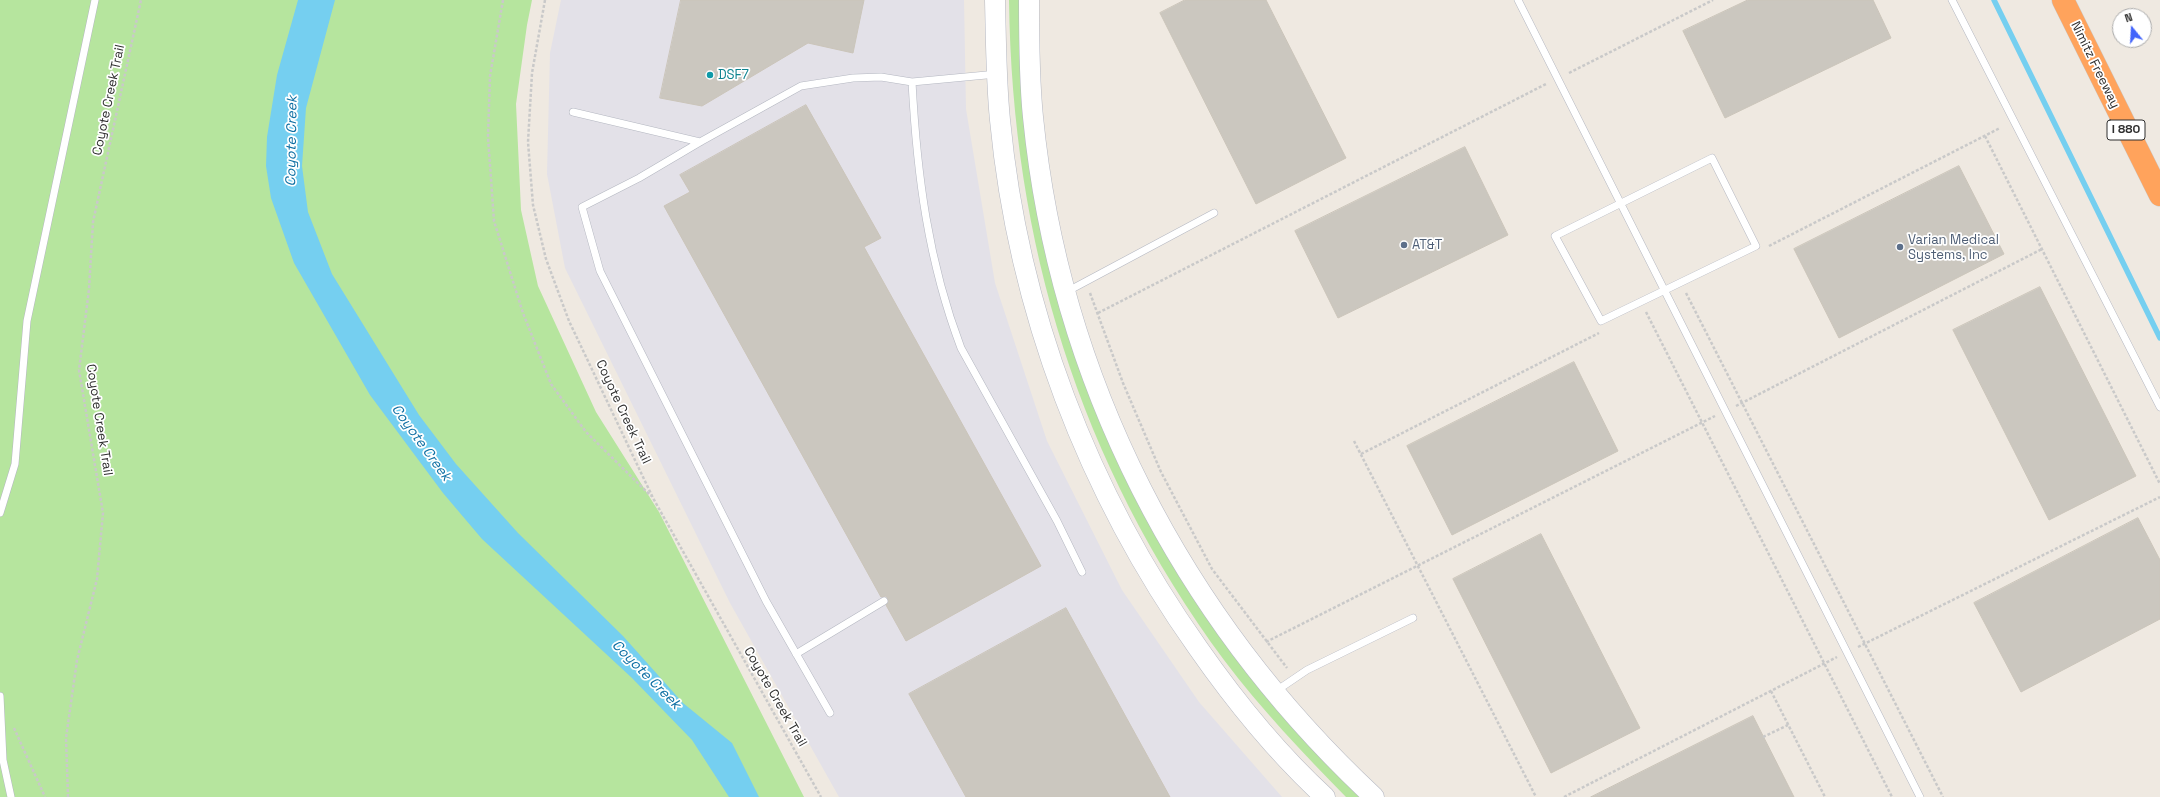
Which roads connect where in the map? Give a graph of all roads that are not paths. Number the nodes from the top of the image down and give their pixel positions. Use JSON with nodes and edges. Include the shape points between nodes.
{"nodes":[{"id":1,"x":95,"y":0,"type":"edge"},
{"id":2,"x":995,"y":0,"type":"edge"},
{"id":3,"x":1029,"y":0,"type":"edge"},
{"id":4,"x":1518,"y":0,"type":"edge"},
{"id":5,"x":1952,"y":0,"type":"edge"},
{"id":6,"x":2063,"y":0,"type":"edge"},
{"id":7,"x":997,"y":74,"type":"junction"},
{"id":8,"x":912,"y":82,"type":"junction"},
{"id":9,"x":573,"y":112,"type":"dead end"},
{"id":10,"x":700,"y":142,"type":"junction"},
{"id":11,"x":2160,"y":195,"type":"edge"},
{"id":12,"x":1622,"y":203,"type":"junction"},
{"id":13,"x":1214,"y":213,"type":"dead end"},
{"id":14,"x":1665,"y":289,"type":"junction"},
{"id":15,"x":1066,"y":292,"type":"junction"},
{"id":16,"x":2160,"y":407,"type":"edge"},
{"id":17,"x":0,"y":513,"type":"edge"},
{"id":18,"x":1082,"y":572,"type":"dead end"},
{"id":19,"x":884,"y":601,"type":"dead end"},
{"id":20,"x":1414,"y":618,"type":"dead end"},
{"id":21,"x":796,"y":654,"type":"junction"},
{"id":22,"x":1274,"y":692,"type":"junction"},
{"id":23,"x":0,"y":696,"type":"edge"},
{"id":24,"x":830,"y":713,"type":"dead end"},
{"id":25,"x":11,"y":797,"type":"edge"},
{"id":26,"x":1325,"y":797,"type":"edge"},
{"id":27,"x":1374,"y":797,"type":"edge"},
{"id":28,"x":1920,"y":797,"type":"edge"}],
"edges":[{"from":1,"to":17,"type":"lane","via":[[27,322],[15,464]]},
{"from":2,"to":7,"type":"main road"},
{"from":3,"to":15,"type":"main road","via":[[1033,117],[1050,222]]},
{"from":4,"to":12,"type":"lane"},
{"from":5,"to":16,"type":"lane"},
{"from":6,"to":11,"type":"highway","name":"Nimitz Freeway","number":"I 880"},
{"from":7,"to":8,"type":"lane"},
{"from":7,"to":26,"type":"main road","via":[[1006,168],[1019,244],[1052,362],[1078,434],[1132,543],[1180,623],[1254,720]]},
{"from":8,"to":10,"type":"lane","via":[[881,77],[853,78],[801,86]]},
{"from":8,"to":18,"type":"lane","via":[[914,126],[925,220],[950,318],[961,348],[1057,521]]},
{"from":9,"to":10,"type":"lane"},
{"from":10,"to":21,"type":"lane","via":[[639,178],[582,207],[600,271],[766,601]]},
{"from":12,"to":14,"type":"lane"},
{"from":12,"to":14,"type":"lane","via":[[1555,236],[1601,322]]},
{"from":12,"to":14,"type":"lane","via":[[1712,158],[1756,246]]},
{"from":13,"to":15,"type":"lane"},
{"from":14,"to":28,"type":"lane"},
{"from":15,"to":22,"type":"main road","via":[[1109,421],[1143,492],[1172,547],[1208,604]]},
{"from":19,"to":21,"type":"lane"},
{"from":20,"to":22,"type":"lane","via":[[1369,638]]},
{"from":21,"to":24,"type":"lane"},
{"from":22,"to":27,"type":"main road","via":[[1344,769]]},
{"from":23,"to":25,"type":"lane","via":[[3,760]]}]}
